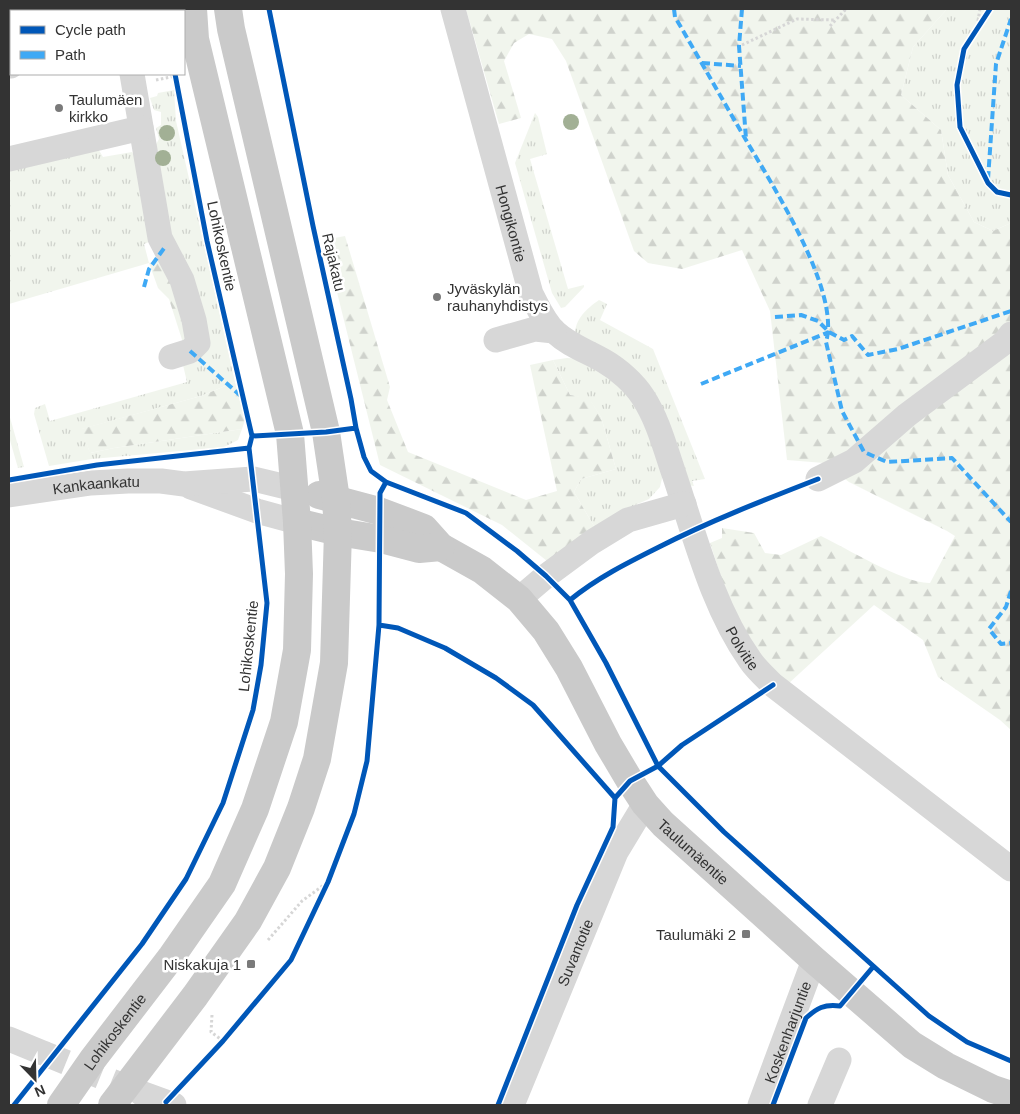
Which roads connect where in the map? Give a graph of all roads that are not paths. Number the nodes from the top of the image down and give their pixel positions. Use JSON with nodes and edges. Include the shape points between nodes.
{"nodes":[{"id":1,"x":193,"y":9,"type":"edge"},
{"id":2,"x":228,"y":9,"type":"edge"},
{"id":3,"x":452,"y":9,"type":"edge"},
{"id":4,"x":132,"y":75,"type":"edge"},
{"id":5,"x":141,"y":128,"type":"junction"},
{"id":6,"x":9,"y":159,"type":"edge"},
{"id":7,"x":554,"y":331,"type":"junction"},
{"id":8,"x":1011,"y":334,"type":"edge"},
{"id":9,"x":496,"y":340,"type":"dead end"},
{"id":10,"x":171,"y":357,"type":"dead end"},
{"id":11,"x":818,"y":479,"type":"dead end"},
{"id":12,"x":184,"y":484,"type":"junction"},
{"id":13,"x":295,"y":489,"type":"junction"},
{"id":14,"x":9,"y":495,"type":"edge"},
{"id":15,"x":336,"y":499,"type":"junction"},
{"id":16,"x":684,"y":504,"type":"junction"},
{"id":17,"x":297,"y":522,"type":"junction"},
{"id":18,"x":338,"y":532,"type":"junction"},
{"id":19,"x":442,"y":547,"type":"junction"},
{"id":20,"x":519,"y":599,"type":"junction"},
{"id":21,"x":645,"y":804,"type":"junction"},
{"id":22,"x":1011,"y":869,"type":"edge"},
{"id":23,"x":814,"y":960,"type":"junction"},
{"id":24,"x":9,"y":1039,"type":"edge"},
{"id":25,"x":43,"y":1053,"type":"tunnel mouth"},
{"id":26,"x":839,"y":1060,"type":"dead end"},
{"id":27,"x":141,"y":1092,"type":"tunnel mouth"},
{"id":28,"x":1011,"y":1095,"type":"edge"},
{"id":29,"x":168,"y":1104,"type":"edge"},
{"id":30,"x":61,"y":1105,"type":"edge"},
{"id":31,"x":112,"y":1105,"type":"edge"},
{"id":32,"x":512,"y":1105,"type":"edge"},
{"id":33,"x":760,"y":1105,"type":"edge"},
{"id":34,"x":820,"y":1105,"type":"edge"}],
"edges":[{"from":1,"to":13,"type":"main road","name":"Lohikoskentie","via":[[196,38],[290,434]]},
{"from":2,"to":15,"type":"main road","via":[[321,408]]},
{"from":3,"to":7,"type":"street","name":"Hongikontie","via":[[531,294]]},
{"from":4,"to":5,"type":"street"},
{"from":5,"to":6,"type":"street"},
{"from":5,"to":10,"type":"street","via":[[160,238],[182,280],[198,343],[190,351]]},
{"from":7,"to":9,"type":"street","via":[[534,330]]},
{"from":7,"to":16,"type":"street","name":"Hongikontie","via":[[574,346],[605,361],[642,395],[655,417]]},
{"from":8,"to":11,"type":"street","via":[[854,461]]},
{"from":12,"to":13,"type":"street","name":"Kankaankatu","via":[[253,479]]},
{"from":12,"to":14,"type":"street","name":"Kankaankatu","via":[[161,481],[91,483]]},
{"from":12,"to":17,"type":"street","name":"Kankaankatu"},
{"from":13,"to":15,"type":"main road","name":"Taulumäentie"},
{"from":13,"to":17,"type":"main road","name":"Lohikoskentie"},
{"from":15,"to":18,"type":"main road"},
{"from":15,"to":19,"type":"main road","name":"Taulumäentie","via":[[424,528]]},
{"from":16,"to":20,"type":"street","via":[[628,520],[571,557]]},
{"from":16,"to":22,"type":"street","name":"Polvitie","via":[[720,607],[751,662],[773,685]]},
{"from":17,"to":18,"type":"main road"},
{"from":17,"to":30,"type":"main road","name":"Lohikoskentie","via":[[297,650],[284,722],[255,809],[222,884]]},
{"from":18,"to":19,"type":"main road","via":[[419,549]]},
{"from":18,"to":31,"type":"main road","via":[[334,662],[317,759],[302,808],[277,868],[248,921]]},
{"from":19,"to":20,"type":"main road","name":"Taulumäentie","via":[[482,570]]},
{"from":20,"to":21,"type":"main road","name":"Taulumäentie","via":[[546,631],[569,668],[608,744]]},
{"from":21,"to":23,"type":"main road","name":"Taulumäentie"},
{"from":21,"to":32,"type":"street","name":"Suvantotie","via":[[616,852]]},
{"from":23,"to":28,"type":"main road","name":"Taulumäentie","via":[[912,1045],[946,1066]]},
{"from":23,"to":33,"type":"street","name":"Koskenharjuntie"},
{"from":24,"to":25,"type":"street"},
{"from":26,"to":34,"type":"street"},
{"from":27,"to":29,"type":"street"}]}
